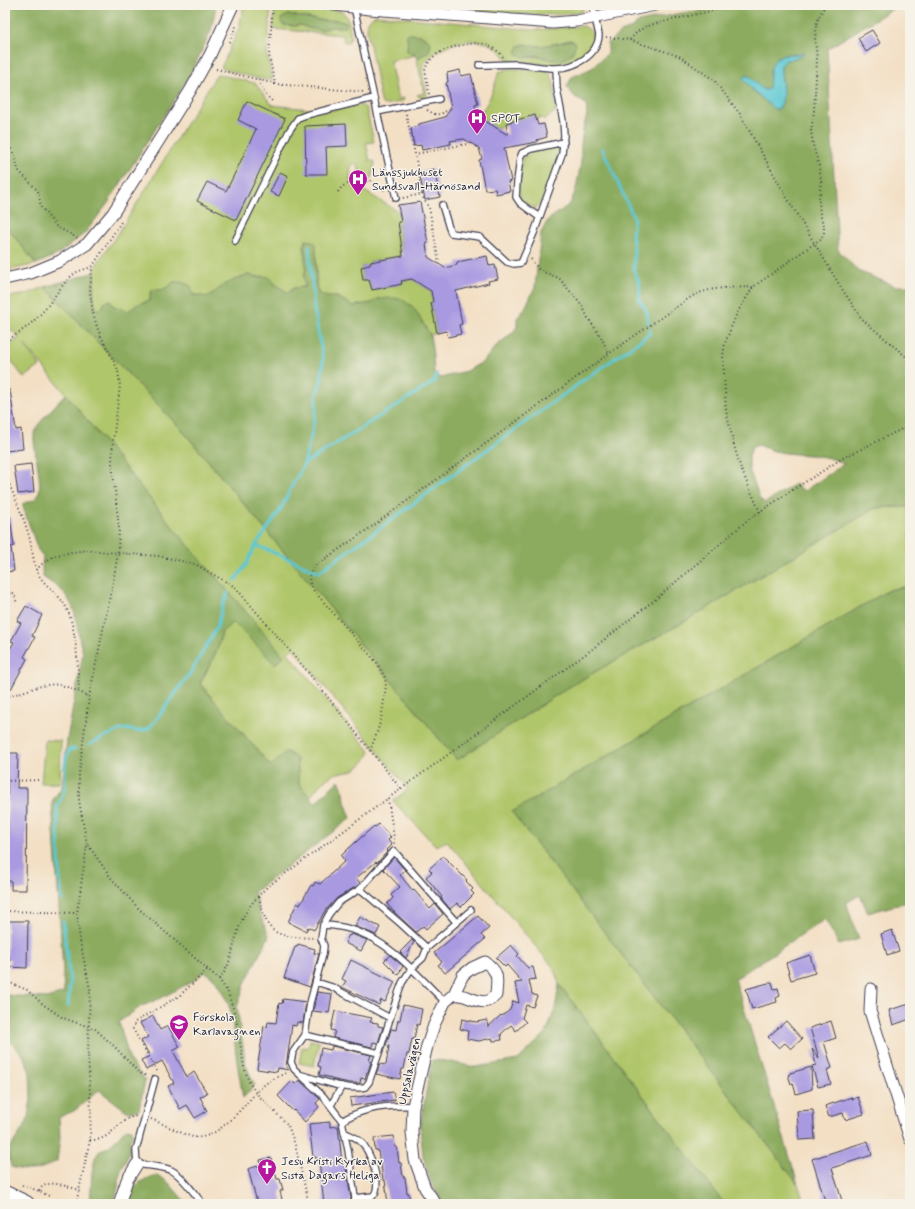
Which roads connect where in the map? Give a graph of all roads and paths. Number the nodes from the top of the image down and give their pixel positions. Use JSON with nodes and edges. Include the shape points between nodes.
{"nodes":[{"id":1,"x":233,"y":5,"type":"edge"},
{"id":2,"x":273,"y":5,"type":"edge"},
{"id":3,"x":335,"y":5,"type":"edge"},
{"id":4,"x":592,"y":5,"type":"edge"},
{"id":5,"x":655,"y":5,"type":"edge"},
{"id":6,"x":737,"y":5,"type":"edge"},
{"id":7,"x":825,"y":5,"type":"edge"},
{"id":8,"x":354,"y":7,"type":"junction"},
{"id":9,"x":595,"y":18,"type":"junction"},
{"id":10,"x":237,"y":23,"type":"dead end"},
{"id":11,"x":599,"y":35,"type":"junction"},
{"id":12,"x":630,"y":40,"type":"junction"},
{"id":13,"x":229,"y":42,"type":"dead end"},
{"id":14,"x":479,"y":65,"type":"dead end"},
{"id":15,"x":506,"y":65,"type":"junction"},
{"id":16,"x":556,"y":68,"type":"junction"},
{"id":17,"x":216,"y":69,"type":"dead end"},
{"id":18,"x":259,"y":80,"type":"junction"},
{"id":19,"x":275,"y":84,"type":"junction"},
{"id":20,"x":373,"y":95,"type":"junction"},
{"id":21,"x":439,"y":99,"type":"dead end"},
{"id":22,"x":431,"y":101,"type":"junction"},
{"id":23,"x":273,"y":102,"type":"dead end"},
{"id":24,"x":405,"y":109,"type":"dead end"},
{"id":25,"x":377,"y":112,"type":"junction"},
{"id":26,"x":5,"y":138,"type":"edge"},
{"id":27,"x":564,"y":142,"type":"junction"},
{"id":28,"x":467,"y":144,"type":"dead end"},
{"id":29,"x":415,"y":154,"type":"junction"},
{"id":30,"x":338,"y":192,"type":"dead end"},
{"id":31,"x":422,"y":194,"type":"junction"},
{"id":32,"x":398,"y":198,"type":"junction"},
{"id":33,"x":442,"y":205,"type":"dead end"},
{"id":34,"x":540,"y":217,"type":"junction"},
{"id":35,"x":120,"y":222,"type":"dead end"},
{"id":36,"x":235,"y":241,"type":"dead end"},
{"id":37,"x":814,"y":242,"type":"junction"},
{"id":38,"x":87,"y":244,"type":"junction"},
{"id":39,"x":527,"y":252,"type":"junction"},
{"id":40,"x":439,"y":263,"type":"dead end"},
{"id":41,"x":92,"y":267,"type":"junction"},
{"id":42,"x":5,"y":279,"type":"edge"},
{"id":43,"x":753,"y":287,"type":"junction"},
{"id":44,"x":5,"y":341,"type":"edge"},
{"id":45,"x":609,"y":354,"type":"junction"},
{"id":46,"x":910,"y":360,"type":"edge"},
{"id":47,"x":910,"y":425,"type":"edge"},
{"id":48,"x":5,"y":474,"type":"edge"},
{"id":49,"x":760,"y":512,"type":"junction"},
{"id":50,"x":118,"y":553,"type":"junction"},
{"id":51,"x":36,"y":570,"type":"junction"},
{"id":52,"x":5,"y":592,"type":"edge"},
{"id":53,"x":17,"y":604,"type":"dead end"},
{"id":54,"x":79,"y":692,"type":"junction"},
{"id":55,"x":5,"y":697,"type":"edge"},
{"id":56,"x":89,"y":697,"type":"junction"},
{"id":57,"x":370,"y":751,"type":"junction"},
{"id":58,"x":41,"y":780,"type":"dead end"},
{"id":59,"x":5,"y":781,"type":"edge"},
{"id":60,"x":401,"y":789,"type":"junction"},
{"id":61,"x":388,"y":799,"type":"junction"},
{"id":62,"x":87,"y":844,"type":"junction"},
{"id":63,"x":394,"y":851,"type":"junction"},
{"id":64,"x":360,"y":889,"type":"junction"},
{"id":65,"x":259,"y":896,"type":"junction"},
{"id":66,"x":472,"y":910,"type":"dead end"},
{"id":67,"x":5,"y":911,"type":"edge"},
{"id":68,"x":77,"y":913,"type":"junction"},
{"id":69,"x":457,"y":923,"type":"junction"},
{"id":70,"x":323,"y":925,"type":"junction"},
{"id":71,"x":321,"y":938,"type":"junction"},
{"id":72,"x":427,"y":948,"type":"junction"},
{"id":73,"x":208,"y":969,"type":"junction"},
{"id":74,"x":411,"y":969,"type":"junction"},
{"id":75,"x":219,"y":979,"type":"junction"},
{"id":76,"x":8,"y":982,"type":"dead end"},
{"id":77,"x":316,"y":982,"type":"junction"},
{"id":78,"x":871,"y":989,"type":"dead end"},
{"id":79,"x":454,"y":994,"type":"dead end"},
{"id":80,"x":445,"y":1002,"type":"junction"},
{"id":81,"x":390,"y":1018,"type":"junction"},
{"id":82,"x":89,"y":1027,"type":"junction"},
{"id":83,"x":305,"y":1035,"type":"junction"},
{"id":84,"x":379,"y":1053,"type":"junction"},
{"id":85,"x":294,"y":1069,"type":"junction"},
{"id":86,"x":300,"y":1074,"type":"junction"},
{"id":87,"x":155,"y":1079,"type":"junction"},
{"id":88,"x":342,"y":1086,"type":"junction"},
{"id":89,"x":256,"y":1093,"type":"junction"},
{"id":90,"x":331,"y":1106,"type":"junction"},
{"id":91,"x":413,"y":1106,"type":"junction"},
{"id":92,"x":145,"y":1116,"type":"junction"},
{"id":93,"x":342,"y":1121,"type":"junction"},
{"id":94,"x":344,"y":1132,"type":"junction"},
{"id":95,"x":90,"y":1140,"type":"junction"},
{"id":96,"x":910,"y":1140,"type":"edge"},
{"id":97,"x":137,"y":1164,"type":"junction"},
{"id":98,"x":22,"y":1185,"type":"dead end"},
{"id":99,"x":80,"y":1190,"type":"junction"},
{"id":100,"x":39,"y":1191,"type":"junction"},
{"id":101,"x":5,"y":1194,"type":"edge"},
{"id":102,"x":49,"y":1196,"type":"dead end"},
{"id":103,"x":355,"y":1201,"type":"edge"},
{"id":104,"x":26,"y":1204,"type":"edge"},
{"id":105,"x":76,"y":1204,"type":"edge"},
{"id":106,"x":119,"y":1204,"type":"edge"},
{"id":107,"x":202,"y":1204,"type":"edge"},
{"id":108,"x":309,"y":1204,"type":"edge"},
{"id":109,"x":436,"y":1204,"type":"edge"}],
"edges":[{"from":1,"to":38,"type":"street","via":[[190,91],[113,213]]},
{"from":2,"to":19,"type":"path","via":[[269,55]]},
{"from":3,"to":8,"type":"street"},
{"from":4,"to":9,"type":"lane"},
{"from":5,"to":9,"type":"street"},
{"from":6,"to":12,"type":"path","via":[[649,26],[637,32]]},
{"from":7,"to":37,"type":"path","via":[[817,21],[815,38],[817,60],[811,131],[821,180],[819,201],[824,232],[822,238]]},
{"from":8,"to":9,"type":"street","via":[[553,23]]},
{"from":8,"to":20,"type":"lane"},
{"from":9,"to":11,"type":"lane"},
{"from":10,"to":13,"type":"path"},
{"from":11,"to":12,"type":"path"},
{"from":11,"to":16,"type":"lane","via":[[595,48],[585,59]]},
{"from":12,"to":37,"type":"path","via":[[679,56],[714,80],[740,114]]},
{"from":14,"to":15,"type":"lane"},
{"from":15,"to":16,"type":"lane"},
{"from":15,"to":22,"type":"path","via":[[498,52],[484,44],[472,43],[445,49],[431,58],[424,69]]},
{"from":16,"to":27,"type":"lane"},
{"from":17,"to":18,"type":"path"},
{"from":18,"to":19,"type":"path"},
{"from":18,"to":23,"type":"path","via":[[260,87]]},
{"from":19,"to":20,"type":"path"},
{"from":20,"to":25,"type":"lane"},
{"from":20,"to":36,"type":"lane","via":[[298,118],[289,131]]},
{"from":21,"to":22,"type":"lane"},
{"from":22,"to":25,"type":"lane"},
{"from":24,"to":29,"type":"path"},
{"from":25,"to":32,"type":"lane"},
{"from":26,"to":38,"type":"path","via":[[15,156],[18,170],[38,190],[41,208],[56,226]]},
{"from":27,"to":34,"type":"lane"},
{"from":27,"to":34,"type":"lane","via":[[531,149],[522,153],[520,158],[516,197]]},
{"from":28,"to":29,"type":"path"},
{"from":29,"to":31,"type":"path"},
{"from":30,"to":32,"type":"path","via":[[343,185],[372,181]]},
{"from":31,"to":32,"type":"path"},
{"from":31,"to":40,"type":"path","via":[[429,207]]},
{"from":33,"to":39,"type":"lane","via":[[451,233],[480,237],[507,262],[514,264],[521,263]]},
{"from":34,"to":39,"type":"lane"},
{"from":35,"to":41,"type":"path"},
{"from":37,"to":43,"type":"path"},
{"from":37,"to":46,"type":"path","via":[[862,319]]},
{"from":38,"to":42,"type":"street","via":[[60,261],[31,273]]},
{"from":39,"to":45,"type":"path","via":[[539,270],[559,278],[602,337]]},
{"from":41,"to":44,"type":"path","via":[[74,274],[32,322]]},
{"from":41,"to":50,"type":"path","via":[[90,292],[93,313],[98,330],[118,370],[120,386],[112,463],[119,528]]},
{"from":43,"to":45,"type":"path","via":[[719,288],[700,292]]},
{"from":43,"to":49,"type":"path","via":[[737,313],[723,355],[726,411],[741,469]]},
{"from":45,"to":57,"type":"path","via":[[316,565],[311,572],[309,579],[314,591],[377,663],[385,678],[382,714]]},
{"from":47,"to":49,"type":"path","via":[[843,458]]},
{"from":48,"to":51,"type":"path","via":[[29,535]]},
{"from":49,"to":60,"type":"path","via":[[591,650]]},
{"from":50,"to":51,"type":"path","via":[[87,550],[66,553],[54,556]]},
{"from":50,"to":56,"type":"path"},
{"from":50,"to":57,"type":"path","via":[[158,556],[195,564],[235,587],[307,671]]},
{"from":51,"to":54,"type":"path","via":[[42,581],[64,603],[69,615],[73,629]]},
{"from":52,"to":53,"type":"path","via":[[13,593]]},
{"from":54,"to":55,"type":"path","via":[[58,684],[49,684]]},
{"from":54,"to":56,"type":"path"},
{"from":56,"to":62,"type":"path","via":[[79,773],[79,801]]},
{"from":57,"to":60,"type":"path"},
{"from":58,"to":59,"type":"path"},
{"from":60,"to":61,"type":"path"},
{"from":61,"to":63,"type":"path"},
{"from":61,"to":65,"type":"path","via":[[267,887]]},
{"from":62,"to":68,"type":"path"},
{"from":62,"to":73,"type":"path","via":[[111,878],[139,909]]},
{"from":63,"to":64,"type":"lane"},
{"from":63,"to":69,"type":"lane"},
{"from":64,"to":70,"type":"lane","via":[[339,902]]},
{"from":64,"to":72,"type":"lane"},
{"from":65,"to":71,"type":"path","via":[[269,926],[278,933],[286,936]]},
{"from":65,"to":75,"type":"path","via":[[244,914],[229,963]]},
{"from":66,"to":69,"type":"lane"},
{"from":67,"to":68,"type":"path"},
{"from":68,"to":82,"type":"path","via":[[90,989]]},
{"from":69,"to":72,"type":"lane"},
{"from":70,"to":71,"type":"lane"},
{"from":70,"to":74,"type":"lane","via":[[336,925],[363,933],[395,953]]},
{"from":71,"to":77,"type":"lane","via":[[324,946]]},
{"from":72,"to":74,"type":"lane","via":[[423,958]]},
{"from":73,"to":75,"type":"path"},
{"from":73,"to":87,"type":"path","via":[[179,996],[135,1022],[133,1029],[157,1070]]},
{"from":74,"to":80,"type":"lane"},
{"from":74,"to":81,"type":"lane","via":[[402,983]]},
{"from":75,"to":89,"type":"path","via":[[232,1004],[244,1067]]},
{"from":76,"to":82,"type":"path","via":[[27,990],[63,1018]]},
{"from":77,"to":81,"type":"lane"},
{"from":77,"to":83,"type":"lane"},
{"from":78,"to":96,"type":"street","via":[[870,1011]]},
{"from":79,"to":80,"type":"street","name":"Uppsalavägen"},
{"from":80,"to":91,"type":"street","name":"Uppsalavägen","via":[[427,1046]]},
{"from":81,"to":84,"type":"lane"},
{"from":82,"to":87,"type":"path","via":[[95,1029],[114,1046],[139,1073]]},
{"from":82,"to":95,"type":"path"},
{"from":83,"to":84,"type":"lane"},
{"from":83,"to":85,"type":"lane","via":[[293,1052]]},
{"from":84,"to":88,"type":"lane","via":[[365,1087]]},
{"from":85,"to":86,"type":"lane"},
{"from":85,"to":89,"type":"path","via":[[264,1085]]},
{"from":86,"to":88,"type":"lane"},
{"from":86,"to":90,"type":"lane"},
{"from":87,"to":92,"type":"lane"},
{"from":88,"to":90,"type":"lane"},
{"from":89,"to":92,"type":"path","via":[[226,1124],[210,1134],[199,1137],[192,1137]]},
{"from":89,"to":108,"type":"path","via":[[288,1125]]},
{"from":90,"to":93,"type":"lane"},
{"from":91,"to":93,"type":"lane","via":[[362,1111]]},
{"from":91,"to":109,"type":"street","name":"Uppsalavägen","via":[[415,1160],[425,1188]]},
{"from":92,"to":95,"type":"path","via":[[128,1118],[104,1138]]},
{"from":92,"to":97,"type":"lane","via":[[136,1150]]},
{"from":93,"to":94,"type":"lane"},
{"from":94,"to":103,"type":"lane"},
{"from":94,"to":103,"type":"lane","via":[[360,1141],[367,1149],[372,1159],[377,1188],[373,1196]]},
{"from":95,"to":99,"type":"path"},
{"from":97,"to":106,"type":"street","via":[[127,1180]]},
{"from":97,"to":107,"type":"lane","via":[[171,1171],[179,1176]]},
{"from":98,"to":100,"type":"path"},
{"from":99,"to":100,"type":"path","via":[[52,1183],[45,1184]]},
{"from":99,"to":105,"type":"path"},
{"from":100,"to":102,"type":"path"},
{"from":101,"to":104,"type":"street"}]}
